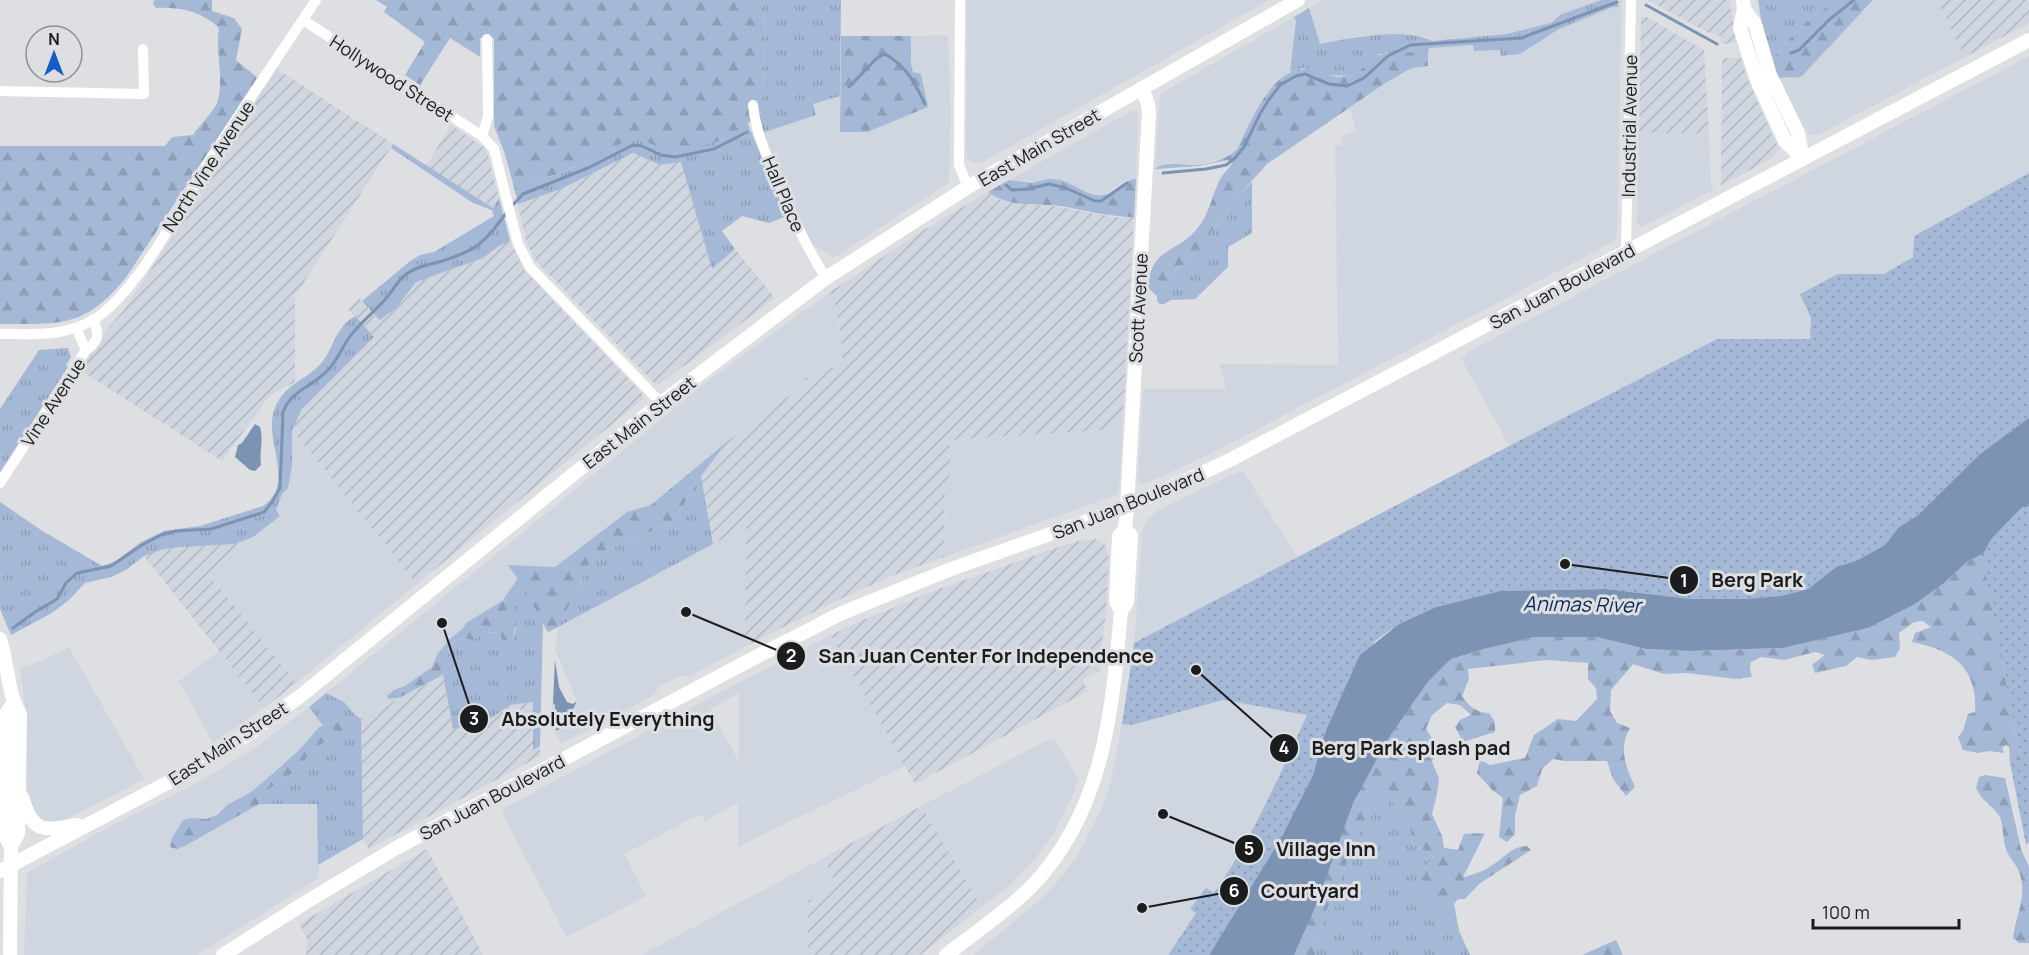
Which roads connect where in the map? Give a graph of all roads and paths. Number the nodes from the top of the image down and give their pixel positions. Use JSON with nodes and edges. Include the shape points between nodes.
{"nodes":[{"id":1,"x":316,"y":0,"type":"edge"},
{"id":2,"x":960,"y":0,"type":"edge"},
{"id":3,"x":1298,"y":0,"type":"edge"},
{"id":4,"x":1631,"y":0,"type":"edge"},
{"id":5,"x":1744,"y":4,"type":"edge"},
{"id":6,"x":303,"y":20,"type":"junction"},
{"id":7,"x":487,"y":39,"type":"dead end"},
{"id":8,"x":2029,"y":40,"type":"edge"},
{"id":9,"x":143,"y":49,"type":"dead end"},
{"id":10,"x":1142,"y":88,"type":"junction"},
{"id":11,"x":0,"y":91,"type":"edge"},
{"id":12,"x":753,"y":105,"type":"dead end"},
{"id":13,"x":482,"y":136,"type":"junction"},
{"id":14,"x":1803,"y":159,"type":"junction"},
{"id":15,"x":968,"y":187,"type":"junction"},
{"id":16,"x":1626,"y":252,"type":"junction"},
{"id":17,"x":826,"y":278,"type":"junction"},
{"id":18,"x":91,"y":321,"type":"junction"},
{"id":19,"x":76,"y":328,"type":"junction"},
{"id":20,"x":0,"y":334,"type":"edge"},
{"id":21,"x":86,"y":350,"type":"junction"},
{"id":22,"x":661,"y":403,"type":"junction"},
{"id":23,"x":0,"y":483,"type":"edge"},
{"id":24,"x":1127,"y":507,"type":"junction"},
{"id":25,"x":0,"y":639,"type":"edge"},
{"id":26,"x":13,"y":703,"type":"junction"},
{"id":27,"x":19,"y":786,"type":"junction"},
{"id":28,"x":91,"y":823,"type":"junction"},
{"id":29,"x":11,"y":847,"type":"junction"},
{"id":30,"x":6,"y":867,"type":"edge"},
{"id":31,"x":10,"y":955,"type":"edge"},
{"id":32,"x":223,"y":955,"type":"edge"},
{"id":33,"x":946,"y":955,"type":"edge"}],
"edges":[{"from":1,"to":6,"type":"street","name":"North Vine Avenue"},
{"from":2,"to":15,"type":"street","via":[[958,159]]},
{"from":3,"to":10,"type":"main road","name":"East Main Street"},
{"from":4,"to":16,"type":"street","name":"Industrial Avenue"},
{"from":5,"to":14,"type":"main road","via":[[1740,28],[1757,80],[1785,141]]},
{"from":6,"to":13,"type":"street","name":"Hollywood Street"},
{"from":6,"to":18,"type":"street","name":"North Vine Avenue","via":[[134,280]]},
{"from":7,"to":13,"type":"street","via":[[488,116]]},
{"from":8,"to":14,"type":"main road","name":"San Juan Boulevard"},
{"from":9,"to":11,"type":"street","via":[[144,94]]},
{"from":10,"to":15,"type":"main road","name":"East Main Street"},
{"from":10,"to":24,"type":"main road","name":"Scott Avenue","via":[[1149,113]]},
{"from":12,"to":17,"type":"street","name":"Hall Place","via":[[755,123],[770,163],[801,235]]},
{"from":13,"to":22,"type":"street","via":[[494,149],[518,244],[530,267]]},
{"from":14,"to":16,"type":"main road","name":"San Juan Boulevard"},
{"from":15,"to":17,"type":"main road","name":"East Main Street"},
{"from":16,"to":24,"type":"main road","name":"San Juan Boulevard","via":[[1235,458]]},
{"from":17,"to":22,"type":"main road","name":"East Main Street"},
{"from":18,"to":19,"type":"street","name":"North Vine Avenue"},
{"from":18,"to":21,"type":"street","name":"Vine Avenue","via":[[98,334]]},
{"from":19,"to":20,"type":"street","name":"North Vine Avenue","via":[[50,334]]},
{"from":19,"to":21,"type":"street","name":"Vine Avenue"},
{"from":21,"to":23,"type":"street","name":"Vine Avenue"},
{"from":22,"to":28,"type":"main road","name":"East Main Street","via":[[248,735]]},
{"from":24,"to":32,"type":"main road","name":"San Juan Boulevard","via":[[951,569],[842,613],[396,848]]},
{"from":24,"to":33,"type":"main road","name":"Scott Avenue","via":[[1125,529],[1119,536],[1116,601],[1121,611],[1113,682],[1102,751],[1089,797],[1061,852],[1029,888]]},
{"from":25,"to":26,"type":"main road"},
{"from":26,"to":27,"type":"main road","via":[[20,714]]},
{"from":26,"to":29,"type":"main road","via":[[6,714],[5,835]]},
{"from":27,"to":28,"type":"main road","via":[[28,814],[40,827],[53,830]]},
{"from":27,"to":29,"type":"main road","via":[[18,833]]},
{"from":28,"to":30,"type":"main road","name":"East Main Street"},
{"from":29,"to":30,"type":"main road"},
{"from":30,"to":31,"type":"main road"}]}
